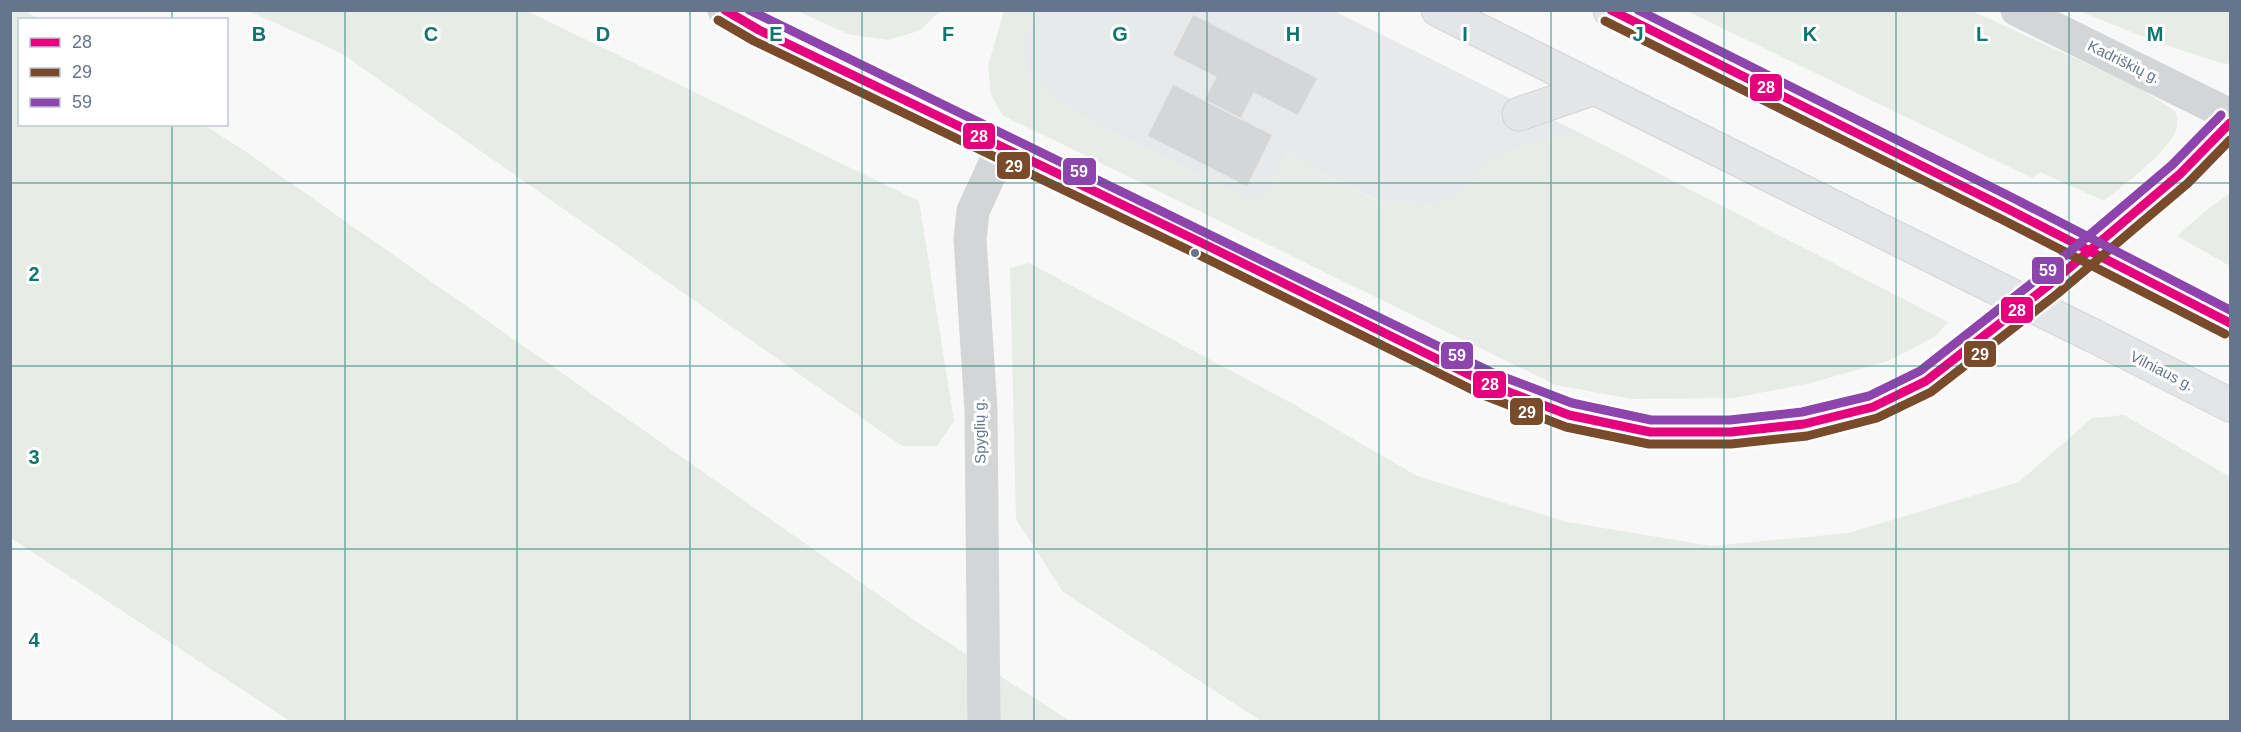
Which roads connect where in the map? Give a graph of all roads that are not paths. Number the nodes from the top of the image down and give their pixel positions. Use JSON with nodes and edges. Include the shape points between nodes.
{"nodes":[{"id":1,"x":724,"y":10,"type":"edge"},
{"id":2,"x":1438,"y":10,"type":"edge"},
{"id":3,"x":1610,"y":10,"type":"edge"},
{"id":4,"x":2017,"y":10,"type":"edge"},
{"id":5,"x":1595,"y":88,"type":"junction"},
{"id":6,"x":1519,"y":114,"type":"dead end"},
{"id":7,"x":2230,"y":115,"type":"edge"},
{"id":8,"x":2230,"y":123,"type":"edge"},
{"id":9,"x":1003,"y":146,"type":"junction"},
{"id":10,"x":2230,"y":323,"type":"edge"},
{"id":11,"x":2230,"y":405,"type":"edge"},
{"id":12,"x":984,"y":722,"type":"edge"}],
"edges":[{"from":1,"to":9,"type":"street"},
{"from":2,"to":5,"type":"highway","name":"Vilniaus g."},
{"from":3,"to":10,"type":"highway","bridge":true},
{"from":4,"to":7,"type":"street","name":"Kadriškių g."},
{"from":5,"to":6,"type":"highway"},
{"from":5,"to":11,"type":"highway","name":"Vilniaus g.","bridge":true},
{"from":8,"to":9,"type":"street","via":[[2180,174],[2049,285],[1926,381],[1873,406],[1804,424],[1731,432],[1650,432],[1569,416],[1488,384]]},
{"from":9,"to":12,"type":"street","name":"Spyglių g.","via":[[974,211],[970,239],[981,410]]}]}
